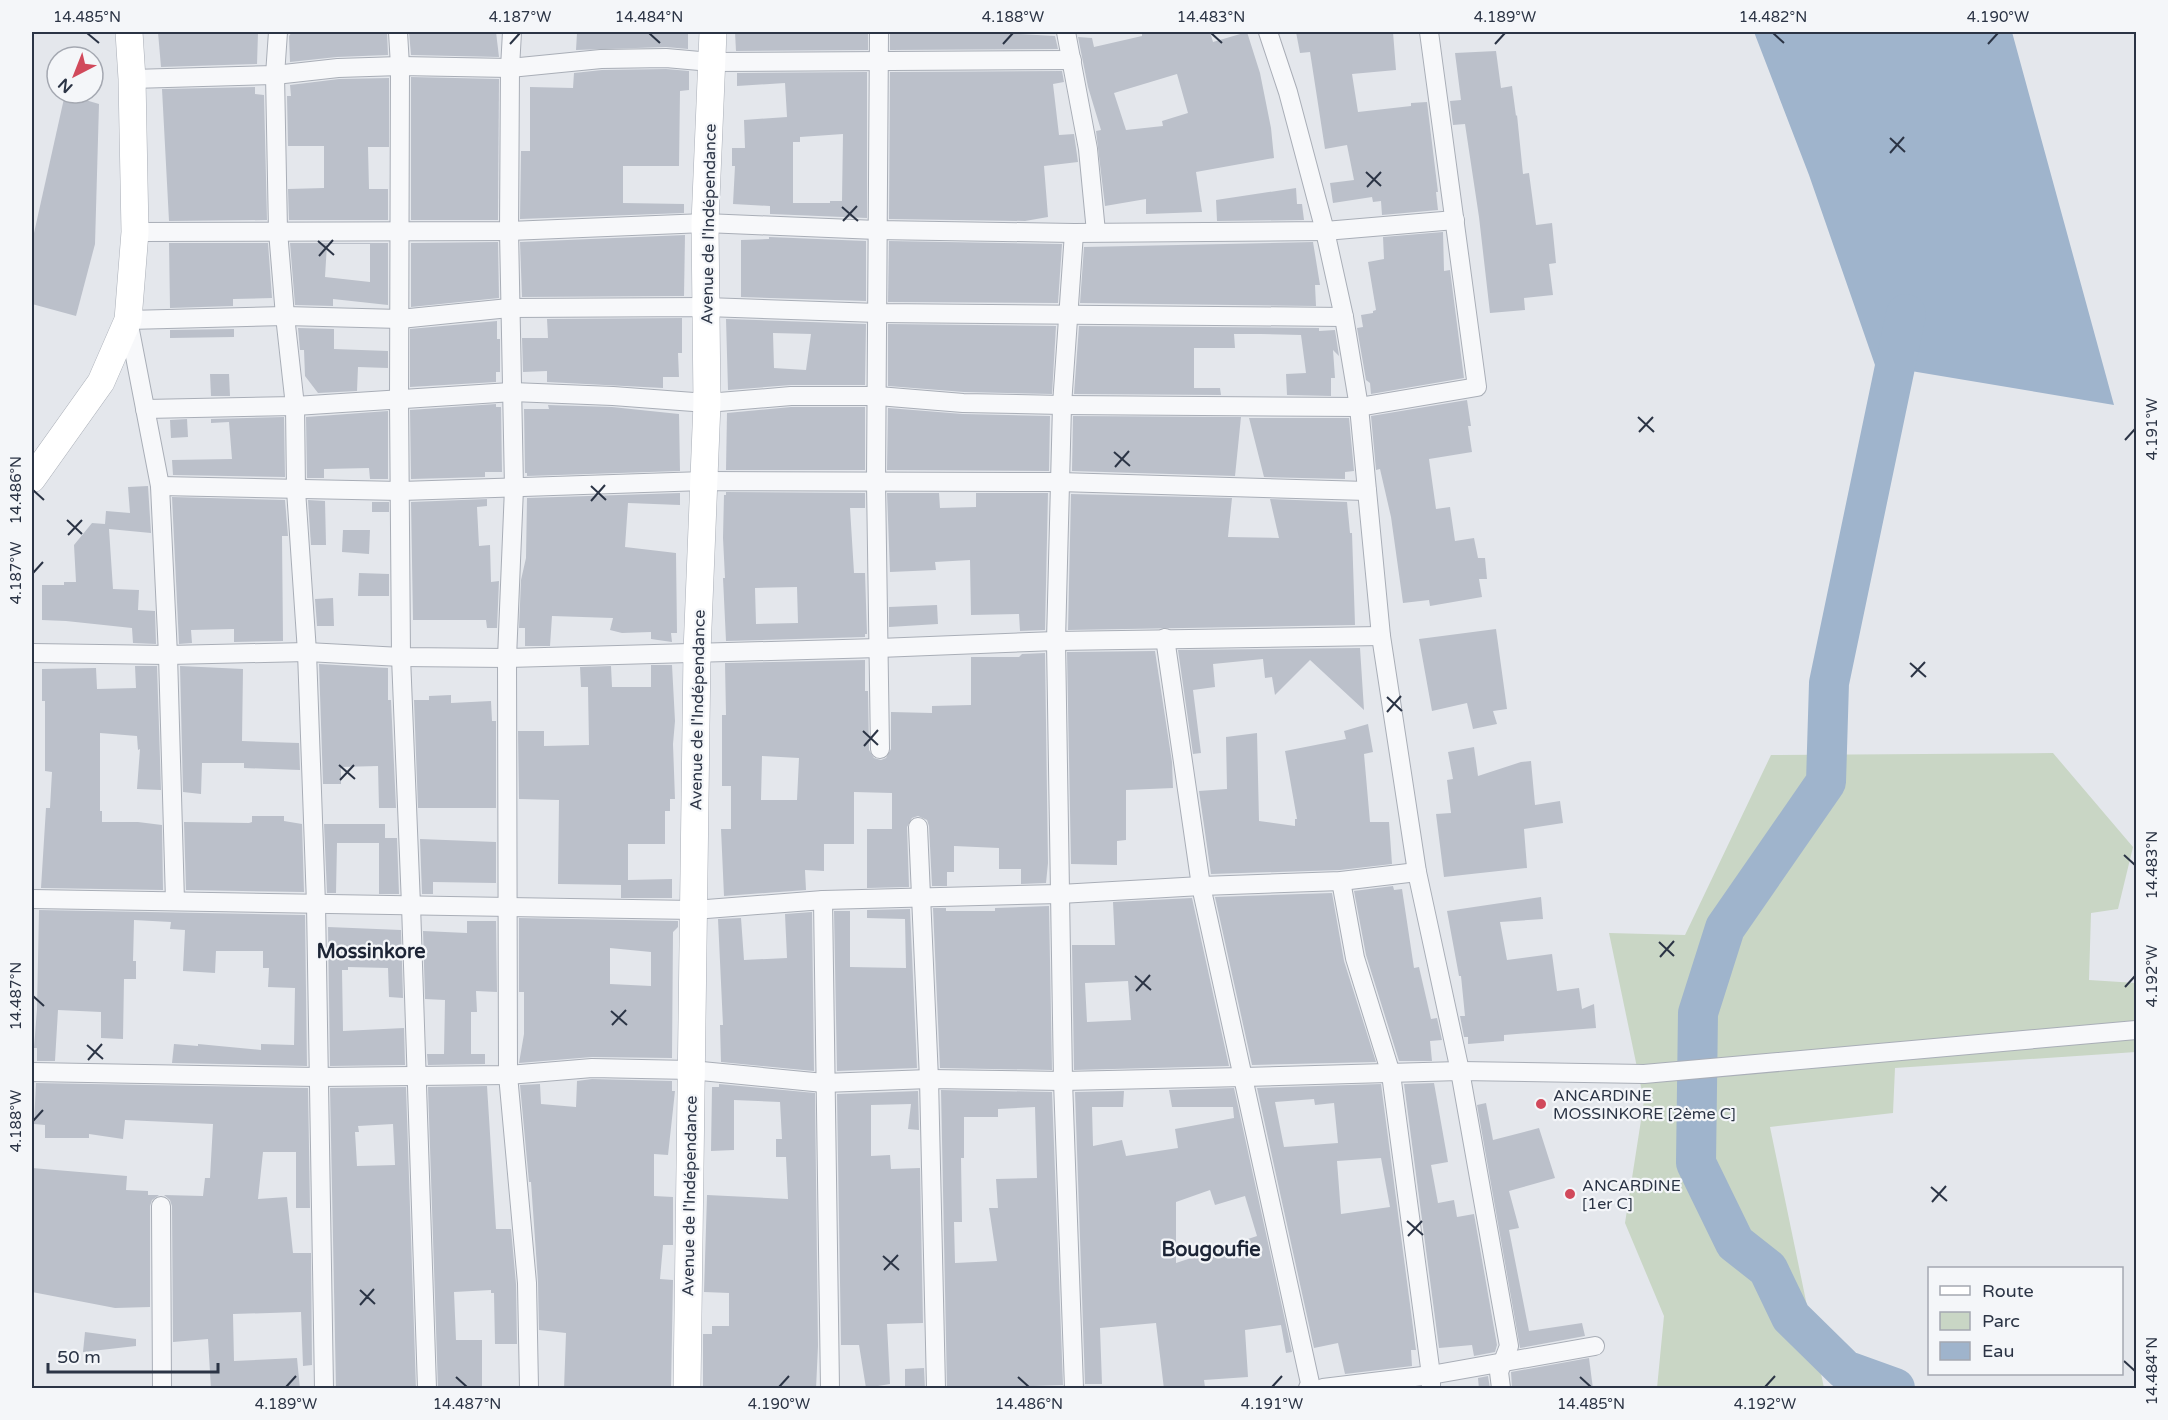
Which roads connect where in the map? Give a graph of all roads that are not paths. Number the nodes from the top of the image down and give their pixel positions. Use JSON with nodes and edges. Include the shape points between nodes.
{"nodes":[{"id":1,"x":129,"y":32,"type":"edge"},
{"id":2,"x":278,"y":32,"type":"edge"},
{"id":3,"x":398,"y":32,"type":"edge"},
{"id":4,"x":512,"y":32,"type":"edge"},
{"id":5,"x":713,"y":32,"type":"edge"},
{"id":6,"x":879,"y":32,"type":"edge"},
{"id":7,"x":1066,"y":32,"type":"edge"},
{"id":8,"x":1268,"y":32,"type":"edge"},
{"id":9,"x":1429,"y":32,"type":"edge"},
{"id":10,"x":1072,"y":60,"type":"junction"},
{"id":11,"x":880,"y":61,"type":"junction"},
{"id":12,"x":711,"y":62,"type":"junction"},
{"id":13,"x":400,"y":66,"type":"junction"},
{"id":14,"x":510,"y":68,"type":"junction"},
{"id":15,"x":275,"y":75,"type":"junction"},
{"id":16,"x":132,"y":79,"type":"junction"},
{"id":17,"x":1455,"y":220,"type":"junction"},
{"id":18,"x":705,"y":223,"type":"junction"},
{"id":19,"x":876,"y":230,"type":"junction"},
{"id":20,"x":278,"y":231,"type":"junction"},
{"id":21,"x":509,"y":231,"type":"junction"},
{"id":22,"x":1325,"y":231,"type":"junction"},
{"id":23,"x":135,"y":232,"type":"junction"},
{"id":24,"x":400,"y":232,"type":"junction"},
{"id":25,"x":1096,"y":232,"type":"junction"},
{"id":26,"x":1074,"y":233,"type":"junction"},
{"id":27,"x":706,"y":307,"type":"junction"},
{"id":28,"x":509,"y":308,"type":"junction"},
{"id":29,"x":878,"y":313,"type":"junction"},
{"id":30,"x":1067,"y":314,"type":"junction"},
{"id":31,"x":285,"y":316,"type":"junction"},
{"id":32,"x":1344,"y":318,"type":"junction"},
{"id":33,"x":400,"y":319,"type":"junction"},
{"id":34,"x":128,"y":320,"type":"junction"},
{"id":35,"x":512,"y":393,"type":"junction"},
{"id":36,"x":878,"y":396,"type":"junction"},
{"id":37,"x":399,"y":400,"type":"junction"},
{"id":38,"x":707,"y":403,"type":"junction"},
{"id":39,"x":1062,"y":405,"type":"junction"},
{"id":40,"x":295,"y":406,"type":"junction"},
{"id":41,"x":1359,"y":407,"type":"junction"},
{"id":42,"x":145,"y":409,"type":"junction"},
{"id":43,"x":32,"y":479,"type":"edge"},
{"id":44,"x":704,"y":481,"type":"junction"},
{"id":45,"x":876,"y":482,"type":"junction"},
{"id":46,"x":1059,"y":482,"type":"junction"},
{"id":47,"x":160,"y":486,"type":"junction"},
{"id":48,"x":514,"y":488,"type":"junction"},
{"id":49,"x":296,"y":490,"type":"junction"},
{"id":50,"x":400,"y":491,"type":"junction"},
{"id":51,"x":1367,"y":491,"type":"junction"},
{"id":52,"x":1381,"y":636,"type":"junction"},
{"id":53,"x":1165,"y":638,"type":"junction"},
{"id":54,"x":1056,"y":641,"type":"junction"},
{"id":55,"x":879,"y":648,"type":"junction"},
{"id":56,"x":307,"y":652,"type":"junction"},
{"id":57,"x":697,"y":652,"type":"junction"},
{"id":58,"x":32,"y":653,"type":"edge"},
{"id":59,"x":168,"y":654,"type":"junction"},
{"id":60,"x":401,"y":657,"type":"junction"},
{"id":61,"x":507,"y":658,"type":"junction"},
{"id":62,"x":880,"y":749,"type":"dead end"},
{"id":63,"x":918,"y":827,"type":"dead end"},
{"id":64,"x":1417,"y":872,"type":"junction"},
{"id":65,"x":1341,"y":881,"type":"junction"},
{"id":66,"x":1201,"y":886,"type":"junction"},
{"id":67,"x":1060,"y":894,"type":"junction"},
{"id":68,"x":920,"y":897,"type":"junction"},
{"id":69,"x":32,"y":899,"type":"edge"},
{"id":70,"x":823,"y":900,"type":"junction"},
{"id":71,"x":175,"y":902,"type":"junction"},
{"id":72,"x":316,"y":904,"type":"junction"},
{"id":73,"x":411,"y":905,"type":"junction"},
{"id":74,"x":507,"y":907,"type":"junction"},
{"id":75,"x":694,"y":910,"type":"junction"},
{"id":76,"x":2136,"y":1030,"type":"edge"},
{"id":77,"x":691,"y":1070,"type":"junction"},
{"id":78,"x":1460,"y":1071,"type":"junction"},
{"id":79,"x":32,"y":1072,"type":"edge"},
{"id":80,"x":1391,"y":1074,"type":"junction"},
{"id":81,"x":508,"y":1075,"type":"junction"},
{"id":82,"x":318,"y":1077,"type":"junction"},
{"id":83,"x":417,"y":1077,"type":"junction"},
{"id":84,"x":1243,"y":1077,"type":"junction"},
{"id":85,"x":929,"y":1079,"type":"junction"},
{"id":86,"x":1063,"y":1081,"type":"junction"},
{"id":87,"x":824,"y":1083,"type":"junction"},
{"id":88,"x":161,"y":1206,"type":"dead end"},
{"id":89,"x":1595,"y":1346,"type":"dead end"},
{"id":90,"x":1504,"y":1362,"type":"junction"},
{"id":91,"x":1431,"y":1382,"type":"edge"},
{"id":92,"x":162,"y":1389,"type":"edge"},
{"id":93,"x":324,"y":1389,"type":"edge"},
{"id":94,"x":427,"y":1389,"type":"edge"},
{"id":95,"x":529,"y":1389,"type":"edge"},
{"id":96,"x":687,"y":1389,"type":"edge"},
{"id":97,"x":830,"y":1389,"type":"edge"},
{"id":98,"x":936,"y":1389,"type":"edge"},
{"id":99,"x":1074,"y":1389,"type":"edge"},
{"id":100,"x":1308,"y":1389,"type":"edge"},
{"id":101,"x":1323,"y":1389,"type":"edge"},
{"id":102,"x":1501,"y":1389,"type":"edge"}],
"edges":[{"from":1,"to":16,"type":"main road"},
{"from":2,"to":15,"type":"street"},
{"from":3,"to":13,"type":"street"},
{"from":4,"to":14,"type":"street"},
{"from":5,"to":12,"type":"main road","name":"Avenue de l'Indépendance"},
{"from":6,"to":11,"type":"street"},
{"from":7,"to":10,"type":"street"},
{"from":8,"to":22,"type":"street"},
{"from":9,"to":17,"type":"street"},
{"from":10,"to":11,"type":"street"},
{"from":10,"to":25,"type":"street","via":[[1088,149]]},
{"from":11,"to":12,"type":"street"},
{"from":11,"to":19,"type":"street"},
{"from":12,"to":14,"type":"street","via":[[601,59]]},
{"from":12,"to":18,"type":"main road","name":"Avenue de l'Indépendance"},
{"from":13,"to":14,"type":"street"},
{"from":13,"to":15,"type":"street"},
{"from":13,"to":24,"type":"street"},
{"from":14,"to":21,"type":"street"},
{"from":15,"to":16,"type":"street"},
{"from":15,"to":20,"type":"street"},
{"from":16,"to":23,"type":"main road"},
{"from":17,"to":22,"type":"street"},
{"from":17,"to":41,"type":"street","via":[[1477,387]]},
{"from":18,"to":19,"type":"street"},
{"from":18,"to":21,"type":"street"},
{"from":18,"to":27,"type":"main road","name":"Avenue de l'Indépendance"},
{"from":19,"to":26,"type":"street"},
{"from":19,"to":29,"type":"street"},
{"from":20,"to":23,"type":"street"},
{"from":20,"to":24,"type":"street"},
{"from":20,"to":31,"type":"street"},
{"from":21,"to":24,"type":"street"},
{"from":21,"to":28,"type":"street"},
{"from":22,"to":25,"type":"street"},
{"from":22,"to":32,"type":"street"},
{"from":23,"to":34,"type":"main road"},
{"from":24,"to":33,"type":"street"},
{"from":25,"to":26,"type":"street"},
{"from":26,"to":30,"type":"street"},
{"from":27,"to":28,"type":"street"},
{"from":27,"to":29,"type":"street"},
{"from":27,"to":38,"type":"main road","name":"Avenue de l'Indépendance"},
{"from":28,"to":33,"type":"street"},
{"from":28,"to":35,"type":"street"},
{"from":29,"to":30,"type":"street"},
{"from":29,"to":36,"type":"street"},
{"from":30,"to":32,"type":"street"},
{"from":30,"to":39,"type":"street"},
{"from":31,"to":33,"type":"street"},
{"from":31,"to":34,"type":"street"},
{"from":31,"to":40,"type":"street"},
{"from":32,"to":41,"type":"street"},
{"from":33,"to":37,"type":"street"},
{"from":34,"to":42,"type":"street"},
{"from":34,"to":43,"type":"main road","via":[[100,382]]},
{"from":35,"to":37,"type":"street"},
{"from":35,"to":38,"type":"street"},
{"from":35,"to":48,"type":"street"},
{"from":36,"to":38,"type":"street","via":[[791,396]]},
{"from":36,"to":39,"type":"street"},
{"from":36,"to":45,"type":"street"},
{"from":37,"to":40,"type":"street"},
{"from":37,"to":50,"type":"street"},
{"from":38,"to":44,"type":"main road","name":"Avenue de l'Indépendance"},
{"from":39,"to":41,"type":"street"},
{"from":39,"to":46,"type":"street"},
{"from":40,"to":42,"type":"street"},
{"from":40,"to":49,"type":"street"},
{"from":41,"to":51,"type":"street"},
{"from":42,"to":47,"type":"street"},
{"from":44,"to":45,"type":"street"},
{"from":44,"to":48,"type":"street"},
{"from":44,"to":57,"type":"main road","name":"Avenue de l'Indépendance"},
{"from":45,"to":46,"type":"street"},
{"from":45,"to":55,"type":"street"},
{"from":46,"to":51,"type":"street"},
{"from":46,"to":54,"type":"street"},
{"from":47,"to":49,"type":"street"},
{"from":47,"to":59,"type":"street"},
{"from":48,"to":50,"type":"street"},
{"from":48,"to":61,"type":"street"},
{"from":49,"to":50,"type":"street"},
{"from":49,"to":56,"type":"street"},
{"from":50,"to":60,"type":"street"},
{"from":51,"to":52,"type":"street"},
{"from":52,"to":53,"type":"street"},
{"from":52,"to":64,"type":"street"},
{"from":53,"to":54,"type":"street"},
{"from":53,"to":66,"type":"street"},
{"from":54,"to":55,"type":"street"},
{"from":54,"to":67,"type":"street"},
{"from":55,"to":57,"type":"street"},
{"from":55,"to":62,"type":"street"},
{"from":56,"to":59,"type":"street"},
{"from":56,"to":60,"type":"street"},
{"from":56,"to":72,"type":"street"},
{"from":57,"to":61,"type":"street"},
{"from":57,"to":75,"type":"main road","name":"Avenue de l'Indépendance"},
{"from":58,"to":59,"type":"street"},
{"from":59,"to":71,"type":"street"},
{"from":60,"to":61,"type":"street"},
{"from":60,"to":73,"type":"street"},
{"from":61,"to":74,"type":"street"},
{"from":63,"to":68,"type":"street"},
{"from":64,"to":65,"type":"street"},
{"from":64,"to":78,"type":"street"},
{"from":65,"to":66,"type":"street"},
{"from":65,"to":80,"type":"street","via":[[1355,958]]},
{"from":66,"to":67,"type":"street"},
{"from":66,"to":84,"type":"street"},
{"from":67,"to":68,"type":"street"},
{"from":67,"to":86,"type":"street"},
{"from":68,"to":70,"type":"street"},
{"from":68,"to":85,"type":"street"},
{"from":69,"to":71,"type":"street"},
{"from":70,"to":75,"type":"street"},
{"from":70,"to":87,"type":"street"},
{"from":71,"to":72,"type":"street"},
{"from":72,"to":73,"type":"street"},
{"from":72,"to":82,"type":"street"},
{"from":73,"to":74,"type":"street"},
{"from":73,"to":83,"type":"street"},
{"from":74,"to":75,"type":"street"},
{"from":74,"to":81,"type":"street"},
{"from":75,"to":77,"type":"main road","name":"Avenue de l'Indépendance"},
{"from":76,"to":78,"type":"street","via":[[1644,1074]]},
{"from":77,"to":81,"type":"street","via":[[592,1068]]},
{"from":77,"to":87,"type":"street"},
{"from":77,"to":96,"type":"main road","name":"Avenue de l'Indépendance"},
{"from":78,"to":80,"type":"street"},
{"from":78,"to":90,"type":"street","via":[[1509,1346]]},
{"from":79,"to":82,"type":"street"},
{"from":80,"to":84,"type":"street"},
{"from":80,"to":91,"type":"street"},
{"from":81,"to":83,"type":"street"},
{"from":81,"to":95,"type":"street","via":[[527,1283]]},
{"from":82,"to":83,"type":"street"},
{"from":82,"to":93,"type":"street"},
{"from":83,"to":94,"type":"street"},
{"from":84,"to":86,"type":"street"},
{"from":84,"to":100,"type":"street","via":[[1310,1383]]},
{"from":85,"to":86,"type":"street"},
{"from":85,"to":87,"type":"street"},
{"from":85,"to":98,"type":"street"},
{"from":86,"to":99,"type":"street"},
{"from":87,"to":97,"type":"street"},
{"from":88,"to":92,"type":"street"},
{"from":89,"to":90,"type":"street"},
{"from":90,"to":91,"type":"street"},
{"from":90,"to":102,"type":"street","via":[[1499,1372]]},
{"from":91,"to":101,"type":"street"}]}
